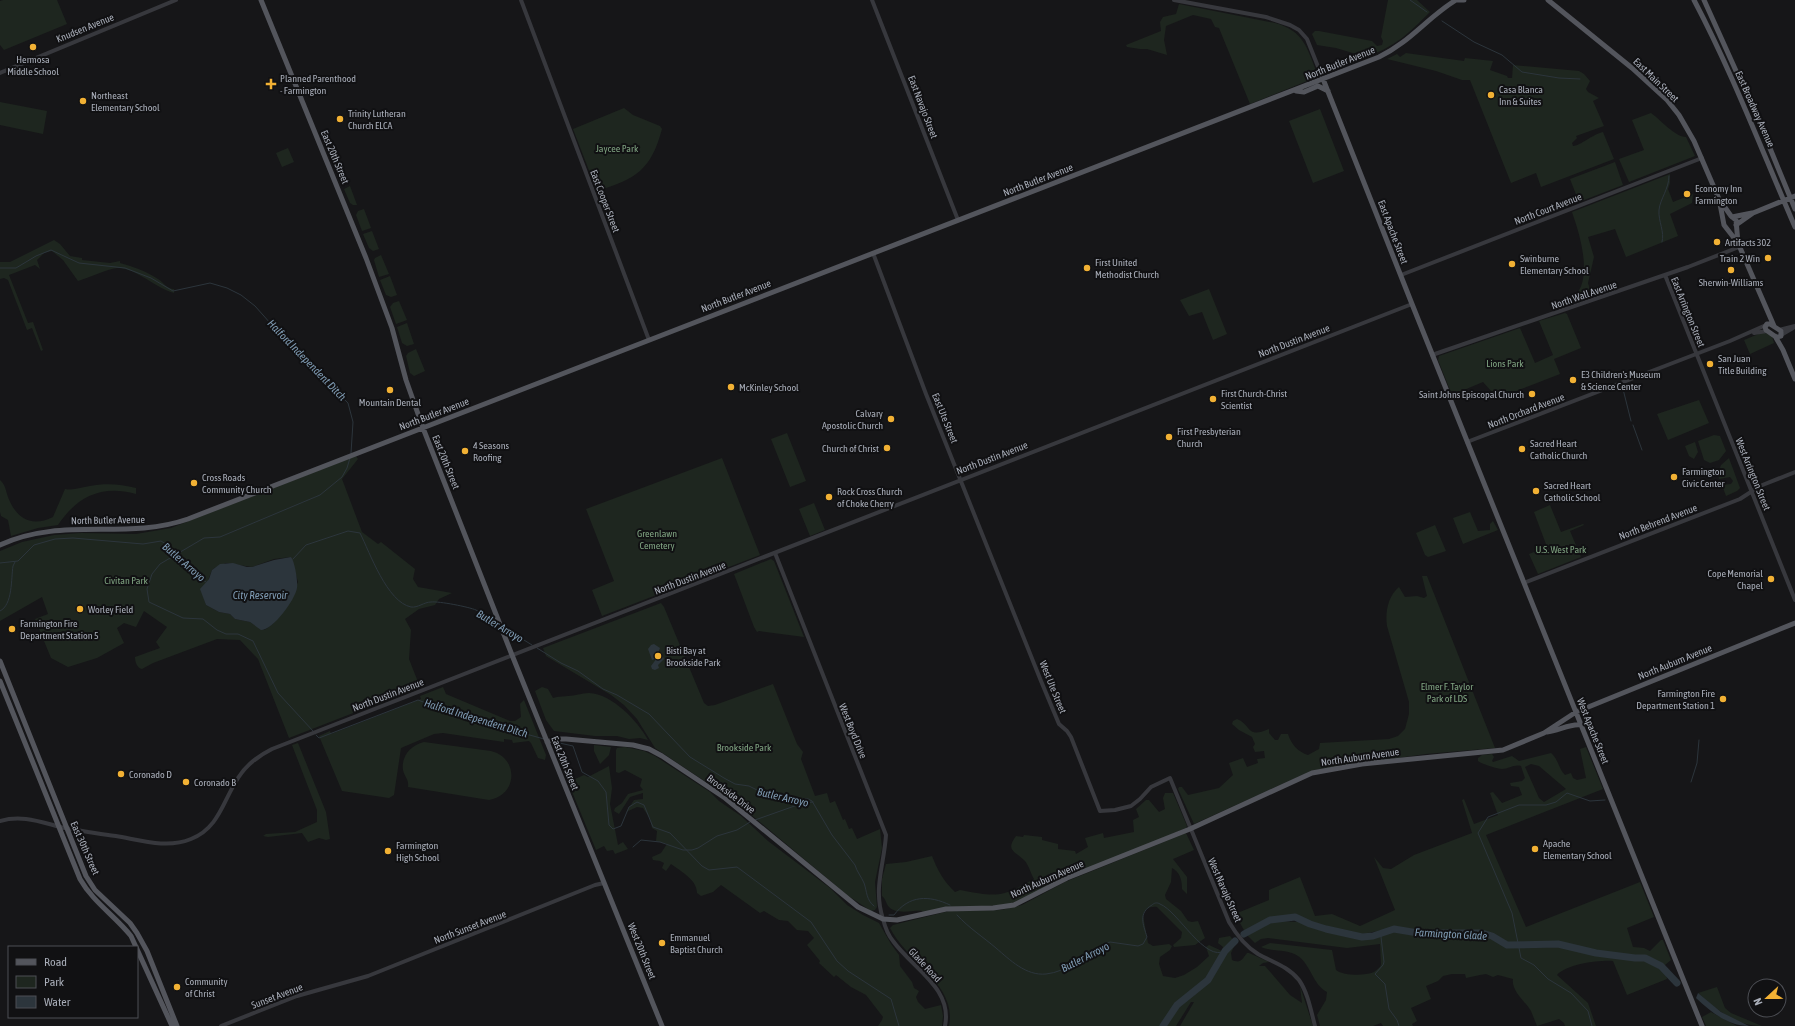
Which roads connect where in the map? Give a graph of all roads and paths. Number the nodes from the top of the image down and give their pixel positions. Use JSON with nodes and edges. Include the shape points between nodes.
{"nodes":[{"id":1,"x":176,"y":0,"type":"edge"},
{"id":2,"x":261,"y":0,"type":"edge"},
{"id":3,"x":521,"y":0,"type":"edge"},
{"id":4,"x":872,"y":0,"type":"edge"},
{"id":5,"x":1174,"y":0,"type":"edge"},
{"id":6,"x":1456,"y":0,"type":"edge"},
{"id":7,"x":1464,"y":0,"type":"edge"},
{"id":8,"x":1548,"y":0,"type":"edge"},
{"id":9,"x":1694,"y":0,"type":"edge"},
{"id":10,"x":1704,"y":0,"type":"edge"},
{"id":11,"x":0,"y":73,"type":"edge"},
{"id":12,"x":1324,"y":79,"type":"junction"},
{"id":13,"x":1293,"y":91,"type":"junction"},
{"id":14,"x":1329,"y":92,"type":"junction"},
{"id":15,"x":1702,"y":158,"type":"junction"},
{"id":16,"x":1793,"y":197,"type":"edge"},
{"id":17,"x":1719,"y":199,"type":"junction"},
{"id":18,"x":1784,"y":201,"type":"junction"},
{"id":19,"x":1795,"y":209,"type":"edge"},
{"id":20,"x":1753,"y":213,"type":"junction"},
{"id":21,"x":1732,"y":216,"type":"junction"},
{"id":22,"x":958,"y":220,"type":"junction"},
{"id":23,"x":1724,"y":220,"type":"junction"},
{"id":24,"x":1736,"y":225,"type":"junction"},
{"id":25,"x":1795,"y":227,"type":"edge"},
{"id":26,"x":1728,"y":229,"type":"junction"},
{"id":27,"x":1739,"y":245,"type":"junction"},
{"id":28,"x":873,"y":253,"type":"junction"},
{"id":29,"x":1401,"y":275,"type":"junction"},
{"id":30,"x":1664,"y":275,"type":"junction"},
{"id":31,"x":1412,"y":304,"type":"junction"},
{"id":32,"x":1765,"y":307,"type":"junction"},
{"id":33,"x":1766,"y":327,"type":"junction"},
{"id":34,"x":1795,"y":327,"type":"edge"},
{"id":35,"x":1777,"y":328,"type":"junction"},
{"id":36,"x":1775,"y":336,"type":"junction"},
{"id":37,"x":1781,"y":336,"type":"junction"},
{"id":38,"x":649,"y":340,"type":"junction"},
{"id":39,"x":1783,"y":350,"type":"junction"},
{"id":40,"x":1696,"y":354,"type":"junction"},
{"id":41,"x":1432,"y":355,"type":"junction"},
{"id":42,"x":1795,"y":379,"type":"edge"},
{"id":43,"x":423,"y":428,"type":"junction"},
{"id":44,"x":1467,"y":442,"type":"junction"},
{"id":45,"x":1795,"y":472,"type":"edge"},
{"id":46,"x":960,"y":479,"type":"junction"},
{"id":47,"x":1751,"y":492,"type":"junction"},
{"id":48,"x":0,"y":545,"type":"edge"},
{"id":49,"x":774,"y":553,"type":"junction"},
{"id":50,"x":1524,"y":582,"type":"junction"},
{"id":51,"x":1005,"y":588,"type":"joint"},
{"id":52,"x":1795,"y":600,"type":"edge"},
{"id":53,"x":1795,"y":623,"type":"edge"},
{"id":54,"x":512,"y":655,"type":"junction"},
{"id":55,"x":0,"y":661,"type":"edge"},
{"id":56,"x":0,"y":681,"type":"edge"},
{"id":57,"x":1576,"y":712,"type":"junction"},
{"id":58,"x":1581,"y":725,"type":"junction"},
{"id":59,"x":1544,"y":733,"type":"junction"},
{"id":60,"x":547,"y":742,"type":"junction"},
{"id":61,"x":1170,"y":778,"type":"joint"},
{"id":62,"x":0,"y":821,"type":"edge"},
{"id":63,"x":57,"y":826,"type":"junction"},
{"id":64,"x":66,"y":828,"type":"junction"},
{"id":65,"x":1190,"y":829,"type":"junction"},
{"id":66,"x":604,"y":883,"type":"junction"},
{"id":67,"x":883,"y":919,"type":"junction"},
{"id":68,"x":137,"y":946,"type":"edge"},
{"id":69,"x":138,"y":949,"type":"edge"},
{"id":70,"x":340,"y":984,"type":"joint"},
{"id":71,"x":172,"y":1026,"type":"edge"},
{"id":72,"x":177,"y":1026,"type":"edge"},
{"id":73,"x":221,"y":1026,"type":"edge"},
{"id":74,"x":662,"y":1026,"type":"edge"},
{"id":75,"x":945,"y":1026,"type":"edge"},
{"id":76,"x":1315,"y":1026,"type":"edge"},
{"id":77,"x":1702,"y":1026,"type":"edge"}],
"edges":[{"from":1,"to":11,"type":"street","name":"Knudsen Avenue"},
{"from":2,"to":43,"type":"main road","name":"East 20th Street","via":[[366,258],[392,328],[406,380]]},
{"from":3,"to":38,"type":"street","name":"East Cooper Street"},
{"from":4,"to":22,"type":"street","name":"East Navajo Street"},
{"from":5,"to":12,"type":"street","name":"East Apache Street","via":[[1290,25],[1299,30],[1309,43]]},
{"from":6,"to":7,"type":"main road","name":"North Butler Avenue"},
{"from":6,"to":12,"type":"main road","name":"North Butler Avenue","via":[[1435,14],[1395,49]]},
{"from":8,"to":15,"type":"main road","name":"East Main Street","via":[[1667,100],[1689,131]]},
{"from":9,"to":18,"type":"main road","name":"East Broadway Avenue","via":[[1713,37]]},
{"from":10,"to":16,"type":"main road","name":"East Broadway Avenue"},
{"from":12,"to":13,"type":"main road","name":"North Butler Avenue"},
{"from":12,"to":14,"type":"main road","name":"East Apache Street"},
{"from":13,"to":14,"type":"main road","via":[[1304,92],[1318,86]]},
{"from":13,"to":22,"type":"main road","name":"North Butler Avenue"},
{"from":14,"to":29,"type":"main road","name":"East Apache Street"},
{"from":15,"to":17,"type":"main road","name":"East Main Street"},
{"from":15,"to":29,"type":"street","name":"North Court Avenue"},
{"from":16,"to":18,"type":"main road"},
{"from":16,"to":19,"type":"main road","name":"East Broadway Avenue"},
{"from":17,"to":21,"type":"main road","name":"East Main Street"},
{"from":17,"to":23,"type":"main road","name":"East Main Street"},
{"from":18,"to":20,"type":"main road"},
{"from":18,"to":25,"type":"main road","name":"East Broadway Avenue"},
{"from":20,"to":21,"type":"main road"},
{"from":20,"to":24,"type":"main road"},
{"from":21,"to":23,"type":"main road"},
{"from":21,"to":24,"type":"main road","via":[[1736,220]]},
{"from":22,"to":28,"type":"main road","name":"North Butler Avenue"},
{"from":23,"to":26,"type":"main road","via":[[1724,225]]},
{"from":24,"to":26,"type":"main road"},
{"from":24,"to":27,"type":"main road"},
{"from":26,"to":27,"type":"main road"},
{"from":27,"to":30,"type":"street","name":"North Wall Avenue"},
{"from":27,"to":32,"type":"main road"},
{"from":28,"to":38,"type":"main road","name":"North Butler Avenue"},
{"from":28,"to":46,"type":"street","name":"East Ute Street"},
{"from":29,"to":31,"type":"main road","name":"East Apache Street"},
{"from":30,"to":40,"type":"street","name":"East Arrington Street"},
{"from":30,"to":41,"type":"street","name":"North Wall Avenue"},
{"from":31,"to":41,"type":"main road","name":"East Apache Street"},
{"from":31,"to":46,"type":"street","name":"North Dustin Avenue"},
{"from":32,"to":33,"type":"main road"},
{"from":32,"to":35,"type":"main road"},
{"from":33,"to":35,"type":"main road"},
{"from":33,"to":36,"type":"main road"},
{"from":33,"to":40,"type":"street","name":"North Orchard Avenue"},
{"from":34,"to":35,"type":"street"},
{"from":34,"to":37,"type":"street"},
{"from":35,"to":37,"type":"main road","via":[[1782,332]]},
{"from":36,"to":37,"type":"main road"},
{"from":36,"to":39,"type":"main road"},
{"from":37,"to":39,"type":"main road"},
{"from":38,"to":43,"type":"main road","name":"North Butler Avenue"},
{"from":39,"to":42,"type":"main road"},
{"from":40,"to":44,"type":"street","name":"North Orchard Avenue"},
{"from":40,"to":47,"type":"street","name":"West Arrington Street"},
{"from":41,"to":44,"type":"main road","name":"East Apache Street"},
{"from":43,"to":48,"type":"main road","name":"North Butler Avenue","via":[[173,524],[136,530],[56,530]]},
{"from":43,"to":54,"type":"main road","name":"East 20th Street"},
{"from":44,"to":50,"type":"main road","name":"West Apache Street"},
{"from":45,"to":47,"type":"street","name":"North Behrend Avenue"},
{"from":46,"to":49,"type":"street","name":"North Dustin Avenue"},
{"from":46,"to":51,"type":"street","name":"East Ute Street"},
{"from":47,"to":50,"type":"street","name":"North Behrend Avenue","via":[[1740,499]]},
{"from":47,"to":52,"type":"street","name":"West Arrington Street"},
{"from":49,"to":54,"type":"street","name":"North Dustin Avenue"},
{"from":49,"to":67,"type":"street","name":"West Boyd Drive","via":[[886,835],[878,888]]},
{"from":50,"to":57,"type":"main road","name":"West Apache Street"},
{"from":51,"to":61,"type":"street","name":"West Ute Street","via":[[1059,724],[1071,737],[1100,811],[1131,806],[1151,787]]},
{"from":53,"to":57,"type":"main road","name":"North Auburn Avenue"},
{"from":54,"to":60,"type":"main road","name":"East 20th Street"},
{"from":54,"to":64,"type":"street","name":"North Dustin Avenue","via":[[264,753],[243,771],[213,824],[192,839],[163,844]]},
{"from":55,"to":64,"type":"main road","name":"East 30th Street"},
{"from":56,"to":63,"type":"main road"},
{"from":57,"to":58,"type":"main road","name":"West Apache Street"},
{"from":57,"to":59,"type":"main road","name":"North Auburn Avenue"},
{"from":58,"to":59,"type":"main road","via":[[1574,724],[1559,731]]},
{"from":58,"to":77,"type":"main road","name":"West Apache Street"},
{"from":59,"to":65,"type":"main road","name":"North Auburn Avenue","via":[[1496,751],[1362,764],[1312,773]]},
{"from":60,"to":66,"type":"main road","name":"East 20th Street"},
{"from":60,"to":67,"type":"main road","name":"Brookside Drive","via":[[566,739],[629,745],[653,751],[725,798],[858,907]]},
{"from":61,"to":65,"type":"street","name":"West Navajo Street"},
{"from":62,"to":63,"type":"street","name":"North Dustin Avenue","via":[[25,818]]},
{"from":63,"to":64,"type":"street","name":"North Dustin Avenue"},
{"from":63,"to":68,"type":"main road","via":[[85,888],[97,903],[122,925]]},
{"from":64,"to":72,"type":"main road","name":"East 30th Street","via":[[91,884],[130,923],[140,938]]},
{"from":65,"to":67,"type":"main road","name":"North Auburn Avenue","via":[[1068,878],[1014,905],[946,909],[897,920]]},
{"from":65,"to":76,"type":"street","name":"West Navajo Street","via":[[1232,928],[1253,951],[1285,967],[1298,979],[1305,992]]},
{"from":66,"to":70,"type":"street","name":"North Sunset Avenue","via":[[368,976]]},
{"from":66,"to":74,"type":"main road","name":"West 20th Street"},
{"from":67,"to":75,"type":"street","name":"Glade Road","via":[[893,942],[941,996],[946,1010]]},
{"from":69,"to":71,"type":"main road"},
{"from":70,"to":73,"type":"street","name":"Sunset Avenue","via":[[297,996]]}]}
